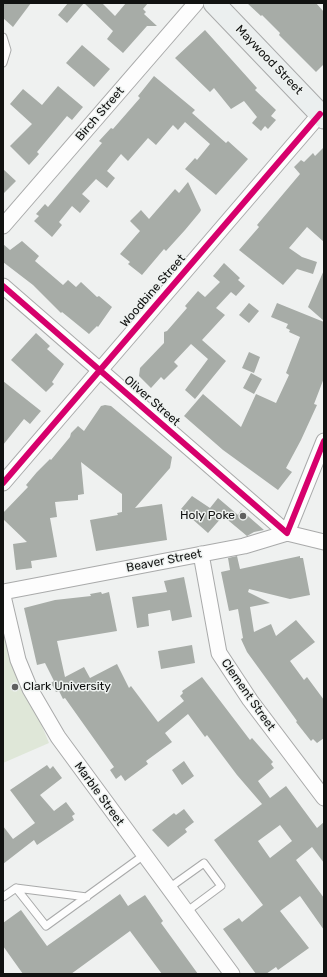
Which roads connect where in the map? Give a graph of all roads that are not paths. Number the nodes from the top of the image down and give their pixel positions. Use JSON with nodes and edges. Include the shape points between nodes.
{"nodes":[{"id":1,"x":196,"y":3,"type":"edge"},
{"id":2,"x":214,"y":3,"type":"edge"},
{"id":3,"x":3,"y":37,"type":"edge"},
{"id":4,"x":3,"y":63,"type":"edge"},
{"id":5,"x":322,"y":116,"type":"edge"},
{"id":6,"x":3,"y":226,"type":"edge"},
{"id":7,"x":3,"y":286,"type":"edge"},
{"id":8,"x":100,"y":370,"type":"junction"},
{"id":9,"x":324,"y":441,"type":"edge"},
{"id":10,"x":3,"y":483,"type":"edge"},
{"id":11,"x":287,"y":534,"type":"junction"},
{"id":12,"x":324,"y":542,"type":"edge"},
{"id":13,"x":201,"y":554,"type":"junction"},
{"id":14,"x":3,"y":592,"type":"edge"},
{"id":15,"x":3,"y":596,"type":"edge"},
{"id":16,"x":324,"y":798,"type":"edge"},
{"id":17,"x":144,"y":855,"type":"junction"},
{"id":18,"x":16,"y":888,"type":"junction"},
{"id":19,"x":169,"y":888,"type":"junction"},
{"id":20,"x":3,"y":896,"type":"edge"},
{"id":21,"x":87,"y":897,"type":"junction"},
{"id":22,"x":186,"y":912,"type":"junction"},
{"id":23,"x":232,"y":974,"type":"edge"}],
"edges":[{"from":1,"to":6,"type":"street","name":"Birch Street"},
{"from":2,"to":5,"type":"street","name":"Maywood Street"},
{"from":3,"to":4,"type":"lane","via":[[7,50]]},
{"from":5,"to":8,"type":"street","name":"Woodbine Street"},
{"from":7,"to":8,"type":"street","name":"Oliver Street"},
{"from":8,"to":10,"type":"street","name":"Woodbine Street"},
{"from":8,"to":11,"type":"street","name":"Oliver Street"},
{"from":9,"to":11,"type":"street"},
{"from":11,"to":12,"type":"street","name":"Beaver Street"},
{"from":11,"to":13,"type":"street","name":"Beaver Street"},
{"from":13,"to":14,"type":"street","name":"Beaver Street"},
{"from":13,"to":16,"type":"street","name":"Clement Street","via":[[218,653]]},
{"from":15,"to":17,"type":"street","name":"Marble Street","via":[[18,660],[30,689],[58,736]]},
{"from":17,"to":19,"type":"street","name":"Marble Street"},
{"from":17,"to":21,"type":"lane"},
{"from":18,"to":20,"type":"lane"},
{"from":18,"to":21,"type":"lane"},
{"from":18,"to":21,"type":"lane","via":[[46,926]]},
{"from":19,"to":22,"type":"street","name":"Marble Street"},
{"from":19,"to":22,"type":"lane","via":[[204,863],[221,886]]},
{"from":22,"to":23,"type":"street","name":"Marble Street"}]}
